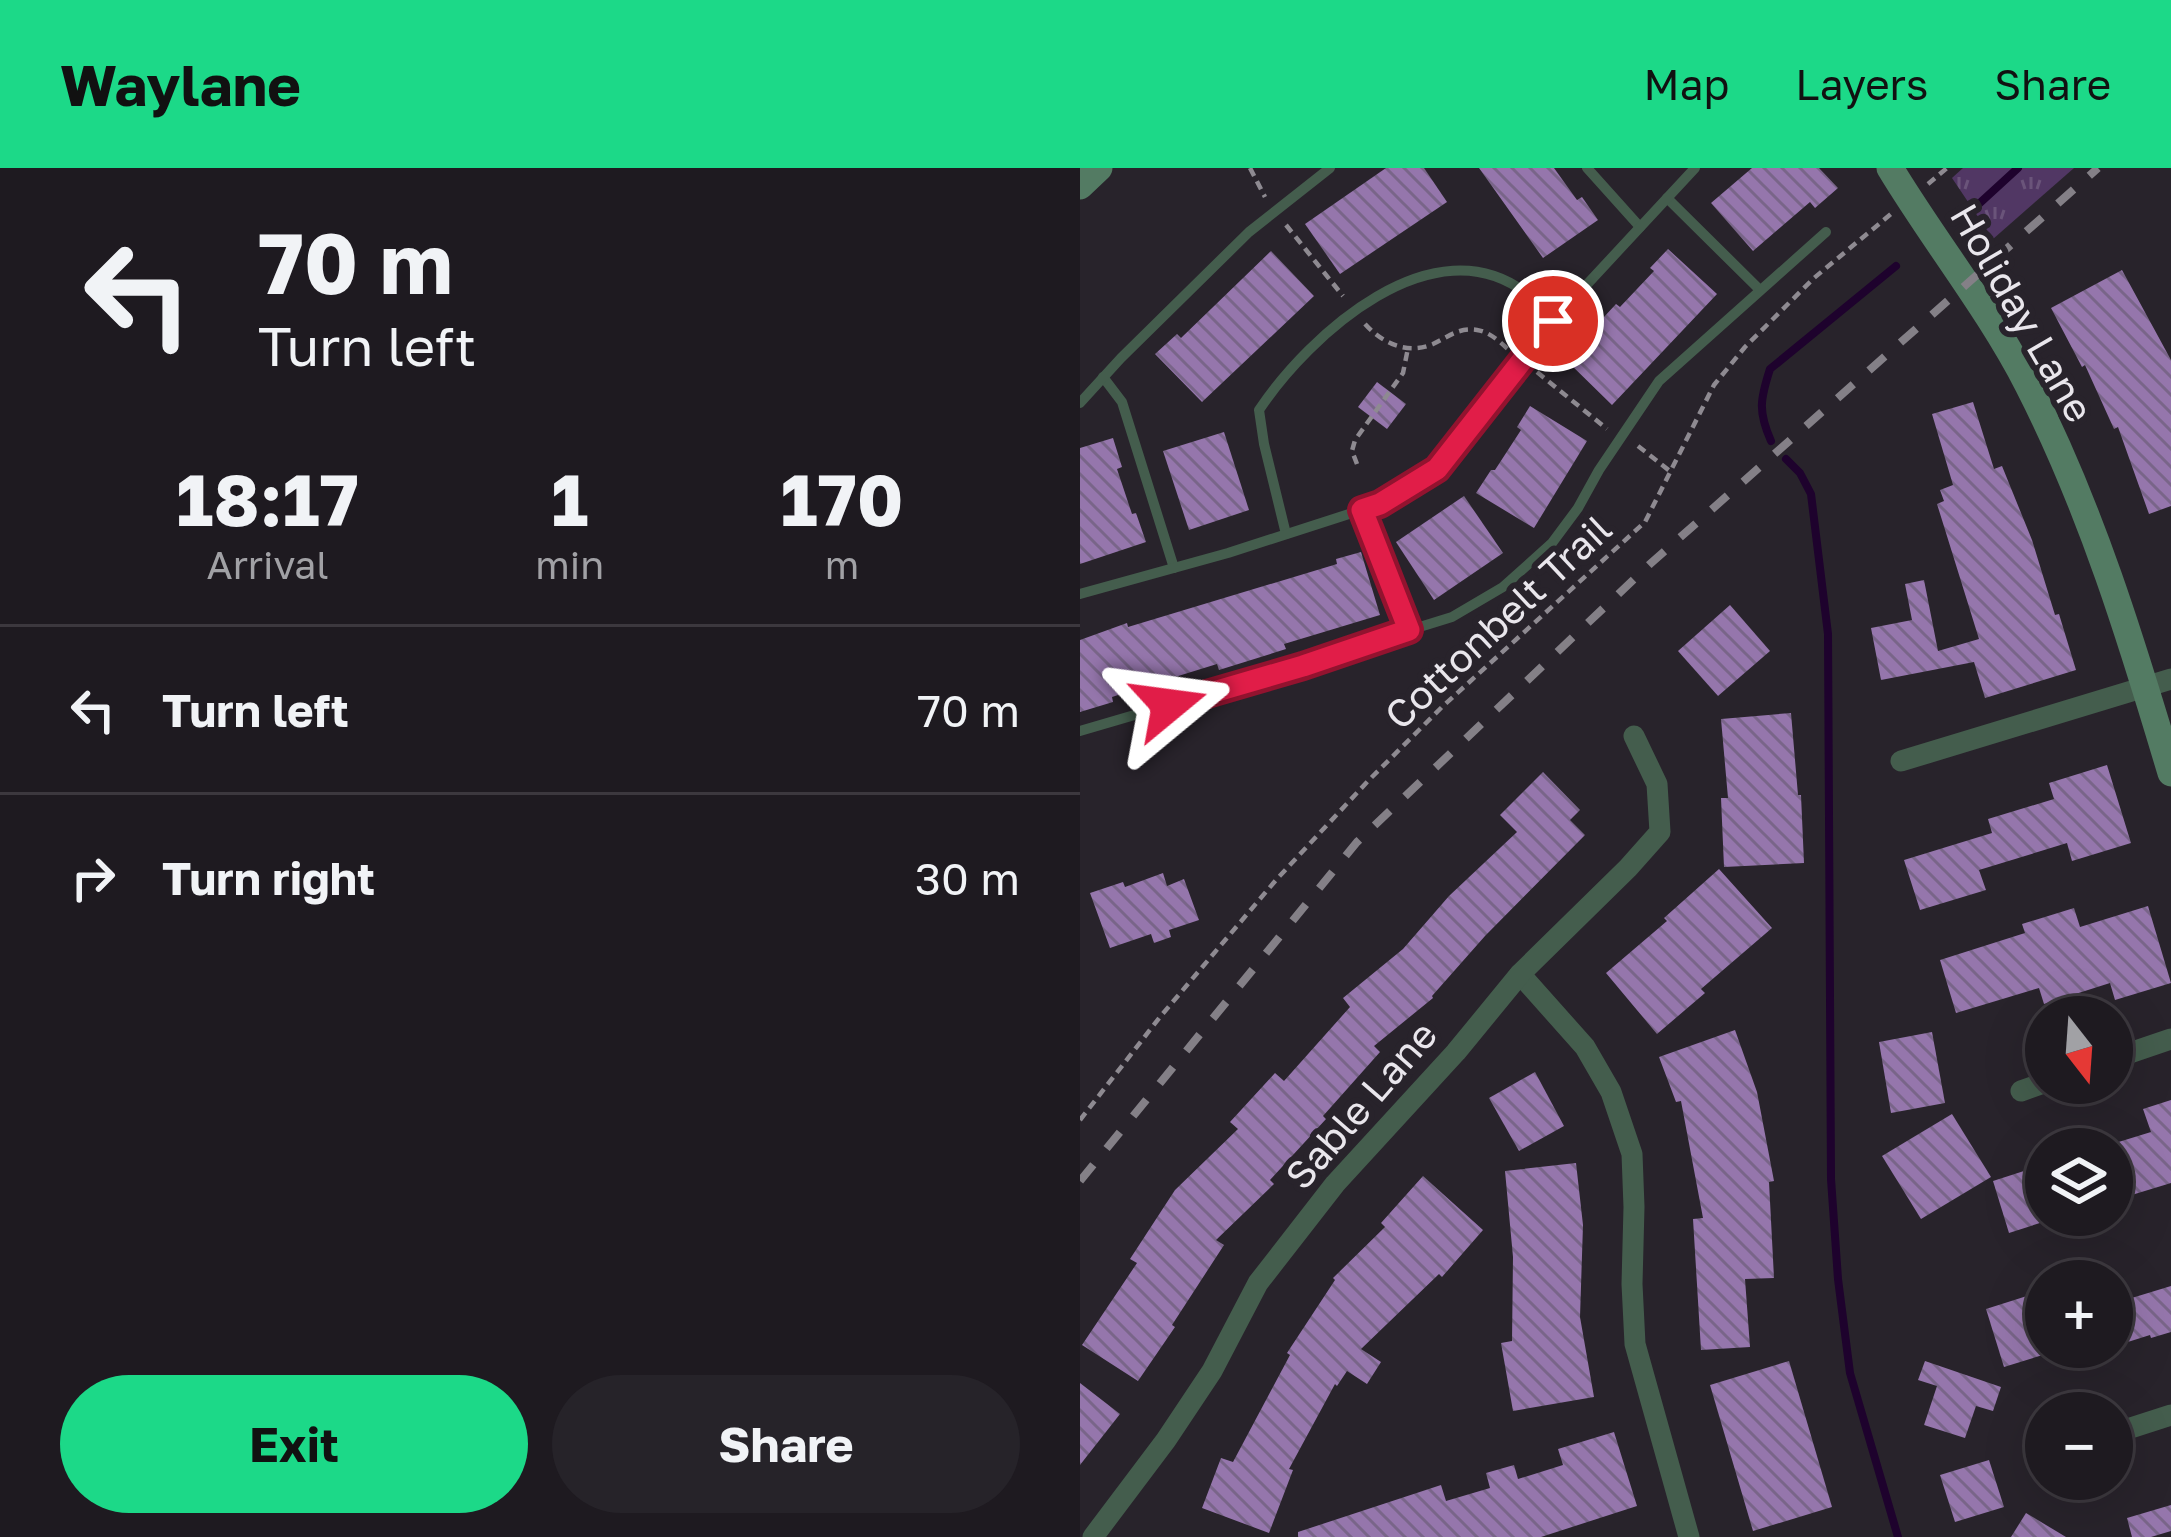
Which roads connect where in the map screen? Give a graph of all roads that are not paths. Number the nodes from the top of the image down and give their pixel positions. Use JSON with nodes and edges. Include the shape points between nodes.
{"nodes":[{"id":1,"x":1099,"y":168,"type":"edge"},
{"id":2,"x":1330,"y":168,"type":"edge"},
{"id":3,"x":1587,"y":168,"type":"edge"},
{"id":4,"x":1695,"y":168,"type":"edge"},
{"id":5,"x":1890,"y":168,"type":"edge"},
{"id":6,"x":1080,"y":185,"type":"edge"},
{"id":7,"x":1667,"y":198,"type":"junction"},
{"id":8,"x":1640,"y":227,"type":"junction"},
{"id":9,"x":1826,"y":232,"type":"dead end"},
{"id":10,"x":1760,"y":290,"type":"junction"},
{"id":11,"x":1553,"y":321,"type":"junction"},
{"id":12,"x":1102,"y":377,"type":"junction"},
{"id":13,"x":1080,"y":403,"type":"edge"},
{"id":14,"x":1362,"y":510,"type":"junction"},
{"id":15,"x":1286,"y":534,"type":"junction"},
{"id":16,"x":1174,"y":568,"type":"junction"},
{"id":17,"x":1080,"y":594,"type":"edge"},
{"id":18,"x":1409,"y":630,"type":"junction"},
{"id":19,"x":2158,"y":684,"type":"edge"},
{"id":20,"x":1080,"y":731,"type":"edge"},
{"id":21,"x":1634,"y":736,"type":"dead end"},
{"id":22,"x":1900,"y":761,"type":"dead end"},
{"id":23,"x":2171,"y":773,"type":"edge"},
{"id":24,"x":1520,"y":974,"type":"junction"},
{"id":25,"x":2171,"y":1039,"type":"edge"},
{"id":26,"x":2133,"y":1052,"type":"edge"},
{"id":27,"x":2025,"y":1089,"type":"edge"},
{"id":28,"x":2020,"y":1091,"type":"dead end"},
{"id":29,"x":2171,"y":1414,"type":"edge"},
{"id":30,"x":2133,"y":1427,"type":"edge"},
{"id":31,"x":1093,"y":1537,"type":"edge"},
{"id":32,"x":1689,"y":1537,"type":"edge"}],
"edges":[{"from":1,"to":6,"type":"street"},
{"from":2,"to":12,"type":"lane","via":[[1249,232]]},
{"from":3,"to":8,"type":"lane"},
{"from":4,"to":7,"type":"lane"},
{"from":5,"to":19,"type":"street","name":"Holiday Lane","via":[[2027,383]]},
{"from":7,"to":8,"type":"lane"},
{"from":7,"to":10,"type":"lane"},
{"from":8,"to":11,"type":"lane"},
{"from":9,"to":10,"type":"lane"},
{"from":10,"to":18,"type":"lane","via":[[1659,381],[1552,543],[1503,586],[1452,617]]},
{"from":11,"to":14,"type":"lane","via":[[1437,469]]},
{"from":11,"to":15,"type":"lane","via":[[1526,293],[1458,270],[1409,278],[1354,310],[1259,410]]},
{"from":12,"to":13,"type":"lane"},
{"from":12,"to":16,"type":"lane","via":[[1122,402]]},
{"from":14,"to":15,"type":"lane"},
{"from":14,"to":18,"type":"lane"},
{"from":15,"to":16,"type":"lane"},
{"from":16,"to":17,"type":"lane"},
{"from":18,"to":20,"type":"lane"},
{"from":19,"to":22,"type":"street"},
{"from":19,"to":23,"type":"street","name":"Holiday Lane"},
{"from":21,"to":24,"type":"street","name":"Sable Lane","via":[[1657,784],[1660,832]]},
{"from":24,"to":31,"type":"street","name":"Sable Lane","via":[[1258,1283],[1212,1371]]},
{"from":24,"to":32,"type":"street","via":[[1585,1047],[1611,1092],[1631,1154],[1635,1344]]},
{"from":25,"to":26,"type":"street"},
{"from":27,"to":28,"type":"street"},
{"from":29,"to":30,"type":"street"}]}
